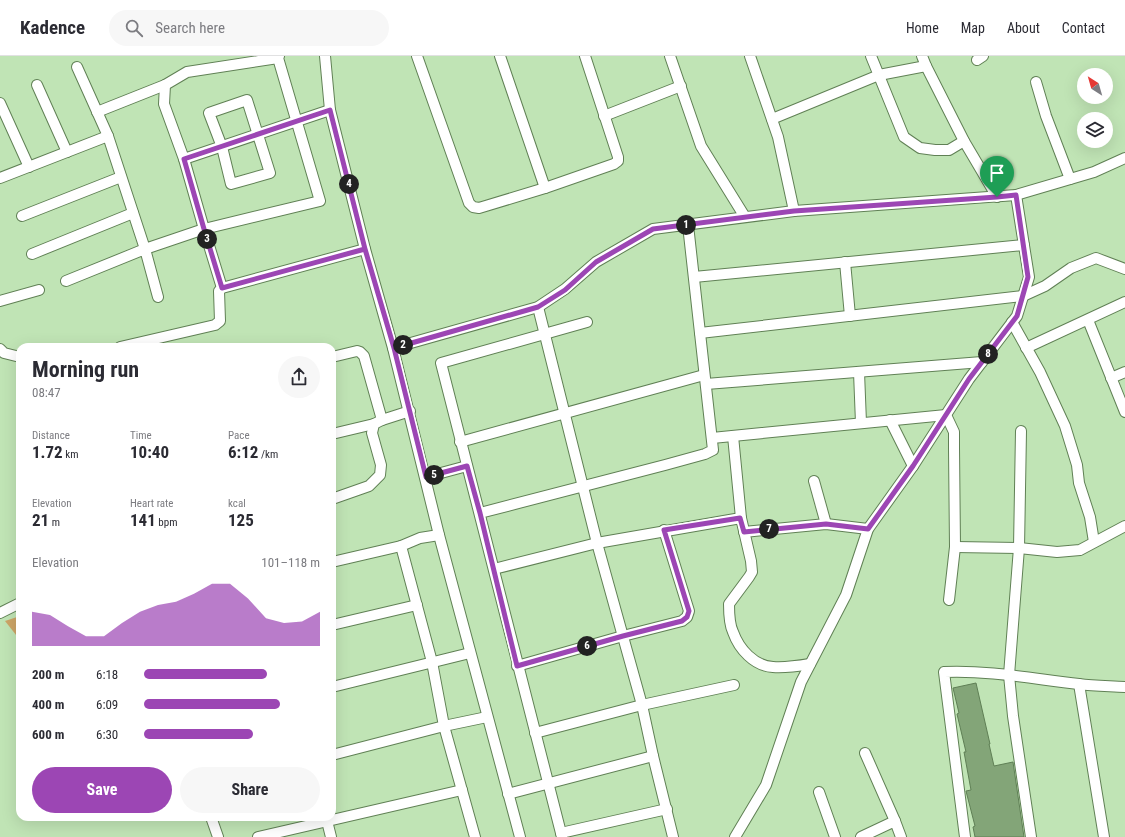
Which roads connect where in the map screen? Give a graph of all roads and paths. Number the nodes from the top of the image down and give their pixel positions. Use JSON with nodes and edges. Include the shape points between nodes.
{"nodes":[{"id":1,"x":325,"y":56,"type":"edge"},
{"id":2,"x":417,"y":56,"type":"edge"},
{"id":3,"x":500,"y":56,"type":"edge"},
{"id":4,"x":585,"y":56,"type":"edge"},
{"id":5,"x":670,"y":56,"type":"edge"},
{"id":6,"x":750,"y":56,"type":"edge"},
{"id":7,"x":871,"y":56,"type":"edge"},
{"id":8,"x":279,"y":57,"type":"edge"},
{"id":9,"x":924,"y":61,"type":"edge"},
{"id":10,"x":77,"y":67,"type":"dead end"},
{"id":11,"x":879,"y":75,"type":"junction"},
{"id":12,"x":1036,"y":82,"type":"dead end"},
{"id":13,"x":37,"y":85,"type":"dead end"},
{"id":14,"x":165,"y":85,"type":"junction"},
{"id":15,"x":681,"y":86,"type":"junction"},
{"id":16,"x":0,"y":103,"type":"edge"},
{"id":17,"x":330,"y":110,"type":"junction"},
{"id":18,"x":97,"y":112,"type":"junction"},
{"id":19,"x":604,"y":116,"type":"junction"},
{"id":20,"x":772,"y":119,"type":"junction"},
{"id":21,"x":297,"y":122,"type":"junction"},
{"id":22,"x":258,"y":133,"type":"junction"},
{"id":23,"x":108,"y":136,"type":"junction"},
{"id":24,"x":964,"y":142,"type":"junction"},
{"id":25,"x":222,"y":147,"type":"junction"},
{"id":26,"x":67,"y":152,"type":"junction"},
{"id":27,"x":1125,"y":158,"type":"edge"},
{"id":28,"x":184,"y":159,"type":"junction"},
{"id":29,"x":29,"y":167,"type":"junction"},
{"id":30,"x":121,"y":177,"type":"junction"},
{"id":31,"x":0,"y":178,"type":"edge"},
{"id":32,"x":1070,"y":179,"type":"junction"},
{"id":33,"x":545,"y":188,"type":"junction"},
{"id":34,"x":1016,"y":195,"type":"junction"},
{"id":35,"x":997,"y":197,"type":"junction"},
{"id":36,"x":794,"y":211,"type":"junction"},
{"id":37,"x":133,"y":213,"type":"junction"},
{"id":38,"x":22,"y":216,"type":"dead end"},
{"id":39,"x":745,"y":217,"type":"junction"},
{"id":40,"x":688,"y":224,"type":"junction"},
{"id":41,"x":204,"y":229,"type":"junction"},
{"id":42,"x":1024,"y":245,"type":"junction"},
{"id":43,"x":145,"y":249,"type":"junction"},
{"id":44,"x":365,"y":249,"type":"junction"},
{"id":45,"x":32,"y":254,"type":"dead end"},
{"id":46,"x":845,"y":262,"type":"junction"},
{"id":47,"x":1125,"y":269,"type":"edge"},
{"id":48,"x":694,"y":277,"type":"junction"},
{"id":49,"x":66,"y":281,"type":"dead end"},
{"id":50,"x":222,"y":288,"type":"junction"},
{"id":51,"x":39,"y":290,"type":"dead end"},
{"id":52,"x":158,"y":296,"type":"dead end"},
{"id":53,"x":1023,"y":296,"type":"junction"},
{"id":54,"x":0,"y":301,"type":"edge"},
{"id":55,"x":1125,"y":302,"type":"edge"},
{"id":56,"x":538,"y":307,"type":"junction"},
{"id":57,"x":850,"y":316,"type":"junction"},
{"id":58,"x":1088,"y":320,"type":"junction"},
{"id":59,"x":587,"y":322,"type":"dead end"},
{"id":60,"x":1012,"y":322,"type":"junction"},
{"id":61,"x":700,"y":333,"type":"junction"},
{"id":62,"x":544,"y":335,"type":"junction"},
{"id":63,"x":137,"y":343,"type":"edge"},
{"id":64,"x":394,"y":348,"type":"junction"},
{"id":65,"x":1026,"y":348,"type":"junction"},
{"id":66,"x":0,"y":350,"type":"edge"},
{"id":67,"x":16,"y":356,"type":"edge"},
{"id":68,"x":336,"y":356,"type":"edge"},
{"id":69,"x":982,"y":362,"type":"junction"},
{"id":70,"x":859,"y":372,"type":"junction"},
{"id":71,"x":1125,"y":372,"type":"edge"},
{"id":72,"x":1111,"y":378,"type":"junction"},
{"id":73,"x":705,"y":379,"type":"junction"},
{"id":74,"x":410,"y":412,"type":"junction"},
{"id":75,"x":1125,"y":412,"type":"edge"},
{"id":76,"x":565,"y":413,"type":"junction"},
{"id":77,"x":946,"y":415,"type":"junction"},
{"id":78,"x":890,"y":420,"type":"junction"},
{"id":79,"x":378,"y":422,"type":"junction"},
{"id":80,"x":861,"y":423,"type":"junction"},
{"id":81,"x":1021,"y":431,"type":"dead end"},
{"id":82,"x":336,"y":433,"type":"edge"},
{"id":83,"x":733,"y":436,"type":"junction"},
{"id":84,"x":712,"y":438,"type":"junction"},
{"id":85,"x":460,"y":442,"type":"junction"},
{"id":86,"x":467,"y":466,"type":"junction"},
{"id":87,"x":913,"y":466,"type":"junction"},
{"id":88,"x":426,"y":477,"type":"junction"},
{"id":89,"x":814,"y":481,"type":"dead end"},
{"id":90,"x":583,"y":487,"type":"junction"},
{"id":91,"x":336,"y":498,"type":"edge"},
{"id":92,"x":480,"y":513,"type":"junction"},
{"id":93,"x":740,"y":518,"type":"junction"},
{"id":94,"x":826,"y":524,"type":"junction"},
{"id":95,"x":1125,"y":526,"type":"edge"},
{"id":96,"x":868,"y":529,"type":"junction"},
{"id":97,"x":664,"y":530,"type":"junction"},
{"id":98,"x":744,"y":532,"type":"junction"},
{"id":99,"x":439,"y":535,"type":"junction"},
{"id":100,"x":1094,"y":542,"type":"junction"},
{"id":101,"x":597,"y":543,"type":"junction"},
{"id":102,"x":401,"y":546,"type":"junction"},
{"id":103,"x":955,"y":547,"type":"junction"},
{"id":104,"x":1019,"y":548,"type":"junction"},
{"id":105,"x":336,"y":561,"type":"edge"},
{"id":106,"x":494,"y":569,"type":"junction"},
{"id":107,"x":948,"y":600,"type":"dead end"},
{"id":108,"x":417,"y":604,"type":"junction"},
{"id":109,"x":16,"y":605,"type":"edge"},
{"id":110,"x":0,"y":613,"type":"edge"},
{"id":111,"x":336,"y":625,"type":"edge"},
{"id":112,"x":623,"y":636,"type":"junction"},
{"id":113,"x":470,"y":653,"type":"junction"},
{"id":114,"x":432,"y":662,"type":"junction"},
{"id":115,"x":810,"y":664,"type":"junction"},
{"id":116,"x":517,"y":666,"type":"junction"},
{"id":117,"x":1010,"y":675,"type":"junction"},
{"id":118,"x":1079,"y":684,"type":"junction"},
{"id":119,"x":734,"y":685,"type":"dead end"},
{"id":120,"x":336,"y":686,"type":"edge"},
{"id":121,"x":1125,"y":687,"type":"edge"},
{"id":122,"x":642,"y":705,"type":"junction"},
{"id":123,"x":487,"y":717,"type":"junction"},
{"id":124,"x":444,"y":726,"type":"junction"},
{"id":125,"x":535,"y":734,"type":"junction"},
{"id":126,"x":336,"y":753,"type":"edge"},
{"id":127,"x":865,"y":753,"type":"dead end"},
{"id":128,"x":653,"y":756,"type":"junction"},
{"id":129,"x":547,"y":784,"type":"junction"},
{"id":130,"x":462,"y":790,"type":"junction"},
{"id":131,"x":819,"y":792,"type":"dead end"},
{"id":132,"x":508,"y":794,"type":"junction"},
{"id":133,"x":667,"y":809,"type":"junction"},
{"id":134,"x":336,"y":817,"type":"edge"},
{"id":135,"x":212,"y":821,"type":"edge"},
{"id":136,"x":318,"y":821,"type":"edge"},
{"id":137,"x":327,"y":821,"type":"edge"},
{"id":138,"x":895,"y":821,"type":"junction"},
{"id":139,"x":561,"y":835,"type":"edge"},
{"id":140,"x":218,"y":837,"type":"edge"},
{"id":141,"x":258,"y":837,"type":"edge"},
{"id":142,"x":331,"y":837,"type":"edge"},
{"id":143,"x":475,"y":837,"type":"edge"},
{"id":144,"x":520,"y":837,"type":"edge"},
{"id":145,"x":673,"y":837,"type":"edge"},
{"id":146,"x":735,"y":837,"type":"edge"},
{"id":147,"x":835,"y":837,"type":"edge"},
{"id":148,"x":861,"y":837,"type":"edge"},
{"id":149,"x":901,"y":837,"type":"edge"},
{"id":150,"x":965,"y":837,"type":"edge"},
{"id":151,"x":1031,"y":837,"type":"edge"},
{"id":152,"x":1104,"y":837,"type":"edge"}],
"edges":[{"from":1,"to":17,"type":"street"},
{"from":2,"to":33,"type":"street","via":[[469,203],[479,208]]},
{"from":3,"to":33,"type":"street"},
{"from":4,"to":19,"type":"street"},
{"from":5,"to":15,"type":"street"},
{"from":6,"to":20,"type":"street"},
{"from":7,"to":11,"type":"street"},
{"from":8,"to":14,"type":"street","via":[[187,72]]},
{"from":8,"to":21,"type":"street"},
{"from":9,"to":11,"type":"street"},
{"from":9,"to":24,"type":"street"},
{"from":10,"to":18,"type":"street"},
{"from":11,"to":20,"type":"street"},
{"from":11,"to":24,"type":"street","via":[[904,136],[920,148],[936,150],[949,150]]},
{"from":12,"to":32,"type":"street"},
{"from":13,"to":26,"type":"street"},
{"from":14,"to":18,"type":"street"},
{"from":14,"to":28,"type":"street","via":[[164,104]]},
{"from":15,"to":19,"type":"street"},
{"from":15,"to":39,"type":"street","via":[[701,146]]},
{"from":16,"to":29,"type":"street"},
{"from":17,"to":21,"type":"street"},
{"from":17,"to":44,"type":"street"},
{"from":18,"to":23,"type":"street"},
{"from":19,"to":33,"type":"street","via":[[618,161]]},
{"from":20,"to":36,"type":"street"},
{"from":21,"to":22,"type":"street"},
{"from":21,"to":41,"type":"street","via":[[320,201]]},
{"from":22,"to":25,"type":"street"},
{"from":22,"to":25,"type":"street","via":[[247,100],[209,113]]},
{"from":22,"to":25,"type":"street","via":[[270,172],[231,184]]},
{"from":23,"to":26,"type":"street"},
{"from":23,"to":30,"type":"street"},
{"from":24,"to":35,"type":"street"},
{"from":25,"to":28,"type":"street"},
{"from":26,"to":29,"type":"street"},
{"from":27,"to":32,"type":"street","via":[[1094,172]]},
{"from":28,"to":41,"type":"street"},
{"from":29,"to":31,"type":"street"},
{"from":30,"to":37,"type":"street"},
{"from":30,"to":38,"type":"street"},
{"from":32,"to":34,"type":"street"},
{"from":34,"to":35,"type":"street"},
{"from":34,"to":42,"type":"street"},
{"from":35,"to":36,"type":"street"},
{"from":36,"to":39,"type":"street"},
{"from":37,"to":43,"type":"street"},
{"from":37,"to":45,"type":"street"},
{"from":39,"to":40,"type":"street"},
{"from":40,"to":48,"type":"street"},
{"from":40,"to":56,"type":"street","via":[[653,229],[596,262],[565,290]]},
{"from":41,"to":43,"type":"street"},
{"from":41,"to":50,"type":"street"},
{"from":42,"to":46,"type":"street"},
{"from":42,"to":53,"type":"street","via":[[1028,277]]},
{"from":43,"to":49,"type":"street"},
{"from":43,"to":52,"type":"street"},
{"from":44,"to":50,"type":"street"},
{"from":44,"to":64,"type":"street"},
{"from":46,"to":48,"type":"street"},
{"from":46,"to":57,"type":"street"},
{"from":47,"to":53,"type":"street","via":[[1096,258],[1071,268],[1045,286]]},
{"from":48,"to":61,"type":"street"},
{"from":50,"to":63,"type":"street","via":[[219,292],[220,321],[215,325]]},
{"from":51,"to":54,"type":"street"},
{"from":53,"to":57,"type":"street"},
{"from":53,"to":60,"type":"street","via":[[1017,316]]},
{"from":55,"to":58,"type":"street"},
{"from":56,"to":62,"type":"street"},
{"from":56,"to":64,"type":"street"},
{"from":57,"to":61,"type":"street"},
{"from":58,"to":65,"type":"street"},
{"from":58,"to":72,"type":"street"},
{"from":59,"to":62,"type":"street"},
{"from":60,"to":65,"type":"street"},
{"from":60,"to":69,"type":"street"},
{"from":61,"to":73,"type":"street"},
{"from":62,"to":76,"type":"street"},
{"from":62,"to":85,"type":"street","via":[[441,363]]},
{"from":64,"to":74,"type":"street"},
{"from":65,"to":100,"type":"street","via":[[1065,426],[1090,517]]},
{"from":66,"to":67,"type":"street"},
{"from":68,"to":79,"type":"street","via":[[357,351],[364,356]]},
{"from":69,"to":70,"type":"street"},
{"from":69,"to":77,"type":"street"},
{"from":70,"to":73,"type":"street"},
{"from":70,"to":80,"type":"street"},
{"from":71,"to":72,"type":"street"},
{"from":72,"to":75,"type":"street"},
{"from":73,"to":76,"type":"street"},
{"from":73,"to":84,"type":"street"},
{"from":74,"to":79,"type":"street"},
{"from":74,"to":88,"type":"street"},
{"from":76,"to":85,"type":"street"},
{"from":76,"to":90,"type":"street"},
{"from":77,"to":78,"type":"street"},
{"from":77,"to":87,"type":"street"},
{"from":77,"to":103,"type":"street","via":[[954,432]]},
{"from":78,"to":80,"type":"street"},
{"from":78,"to":87,"type":"street"},
{"from":79,"to":82,"type":"street"},
{"from":79,"to":91,"type":"street","via":[[372,433],[381,465],[380,475],[369,486]]},
{"from":80,"to":83,"type":"street"},
{"from":81,"to":104,"type":"street"},
{"from":83,"to":84,"type":"street"},
{"from":83,"to":93,"type":"street"},
{"from":84,"to":90,"type":"street","via":[[714,450],[705,454]]},
{"from":85,"to":86,"type":"street"},
{"from":86,"to":88,"type":"street"},
{"from":86,"to":92,"type":"street"},
{"from":87,"to":96,"type":"street"},
{"from":88,"to":99,"type":"street"},
{"from":89,"to":94,"type":"street"},
{"from":90,"to":92,"type":"street"},
{"from":90,"to":101,"type":"street"},
{"from":92,"to":106,"type":"street"},
{"from":93,"to":97,"type":"street"},
{"from":93,"to":98,"type":"street"},
{"from":94,"to":96,"type":"street"},
{"from":94,"to":98,"type":"street"},
{"from":95,"to":100,"type":"street"},
{"from":96,"to":115,"type":"street","via":[[846,595]]},
{"from":97,"to":101,"type":"street"},
{"from":97,"to":112,"type":"street","via":[[689,611],[687,617],[682,621]]},
{"from":98,"to":115,"type":"street","via":[[752,572],[729,604],[732,632],[753,662],[771,667]]},
{"from":99,"to":102,"type":"street","via":[[420,538]]},
{"from":99,"to":113,"type":"street"},
{"from":100,"to":104,"type":"street","via":[[1080,550],[1072,551]]},
{"from":101,"to":106,"type":"street"},
{"from":101,"to":112,"type":"street"},
{"from":102,"to":105,"type":"street"},
{"from":102,"to":108,"type":"street"},
{"from":103,"to":104,"type":"street"},
{"from":103,"to":107,"type":"street"},
{"from":104,"to":117,"type":"street"},
{"from":106,"to":116,"type":"street"},
{"from":108,"to":111,"type":"street"},
{"from":108,"to":114,"type":"street"},
{"from":109,"to":110,"type":"street"},
{"from":112,"to":116,"type":"street"},
{"from":112,"to":122,"type":"street"},
{"from":113,"to":114,"type":"street"},
{"from":113,"to":123,"type":"street"},
{"from":114,"to":120,"type":"street"},
{"from":114,"to":124,"type":"street"},
{"from":115,"to":146,"type":"street","via":[[801,682],[766,785]]},
{"from":116,"to":125,"type":"street"},
{"from":117,"to":118,"type":"street"},
{"from":117,"to":150,"type":"street","via":[[944,672]]},
{"from":117,"to":151,"type":"street","via":[[1013,716]]},
{"from":118,"to":121,"type":"street"},
{"from":118,"to":152,"type":"street"},
{"from":119,"to":122,"type":"street"},
{"from":122,"to":125,"type":"street"},
{"from":122,"to":128,"type":"street"},
{"from":123,"to":124,"type":"street"},
{"from":123,"to":132,"type":"street"},
{"from":124,"to":126,"type":"street"},
{"from":124,"to":130,"type":"street"},
{"from":125,"to":129,"type":"street"},
{"from":127,"to":138,"type":"street"},
{"from":128,"to":129,"type":"street"},
{"from":128,"to":133,"type":"street"},
{"from":129,"to":132,"type":"street"},
{"from":129,"to":139,"type":"street"},
{"from":130,"to":134,"type":"street"},
{"from":130,"to":143,"type":"street"},
{"from":131,"to":147,"type":"street"},
{"from":132,"to":144,"type":"street"},
{"from":133,"to":139,"type":"street"},
{"from":133,"to":145,"type":"street"},
{"from":135,"to":140,"type":"street"},
{"from":136,"to":141,"type":"street"},
{"from":137,"to":142,"type":"street"},
{"from":138,"to":148,"type":"street"},
{"from":138,"to":149,"type":"street"}]}
